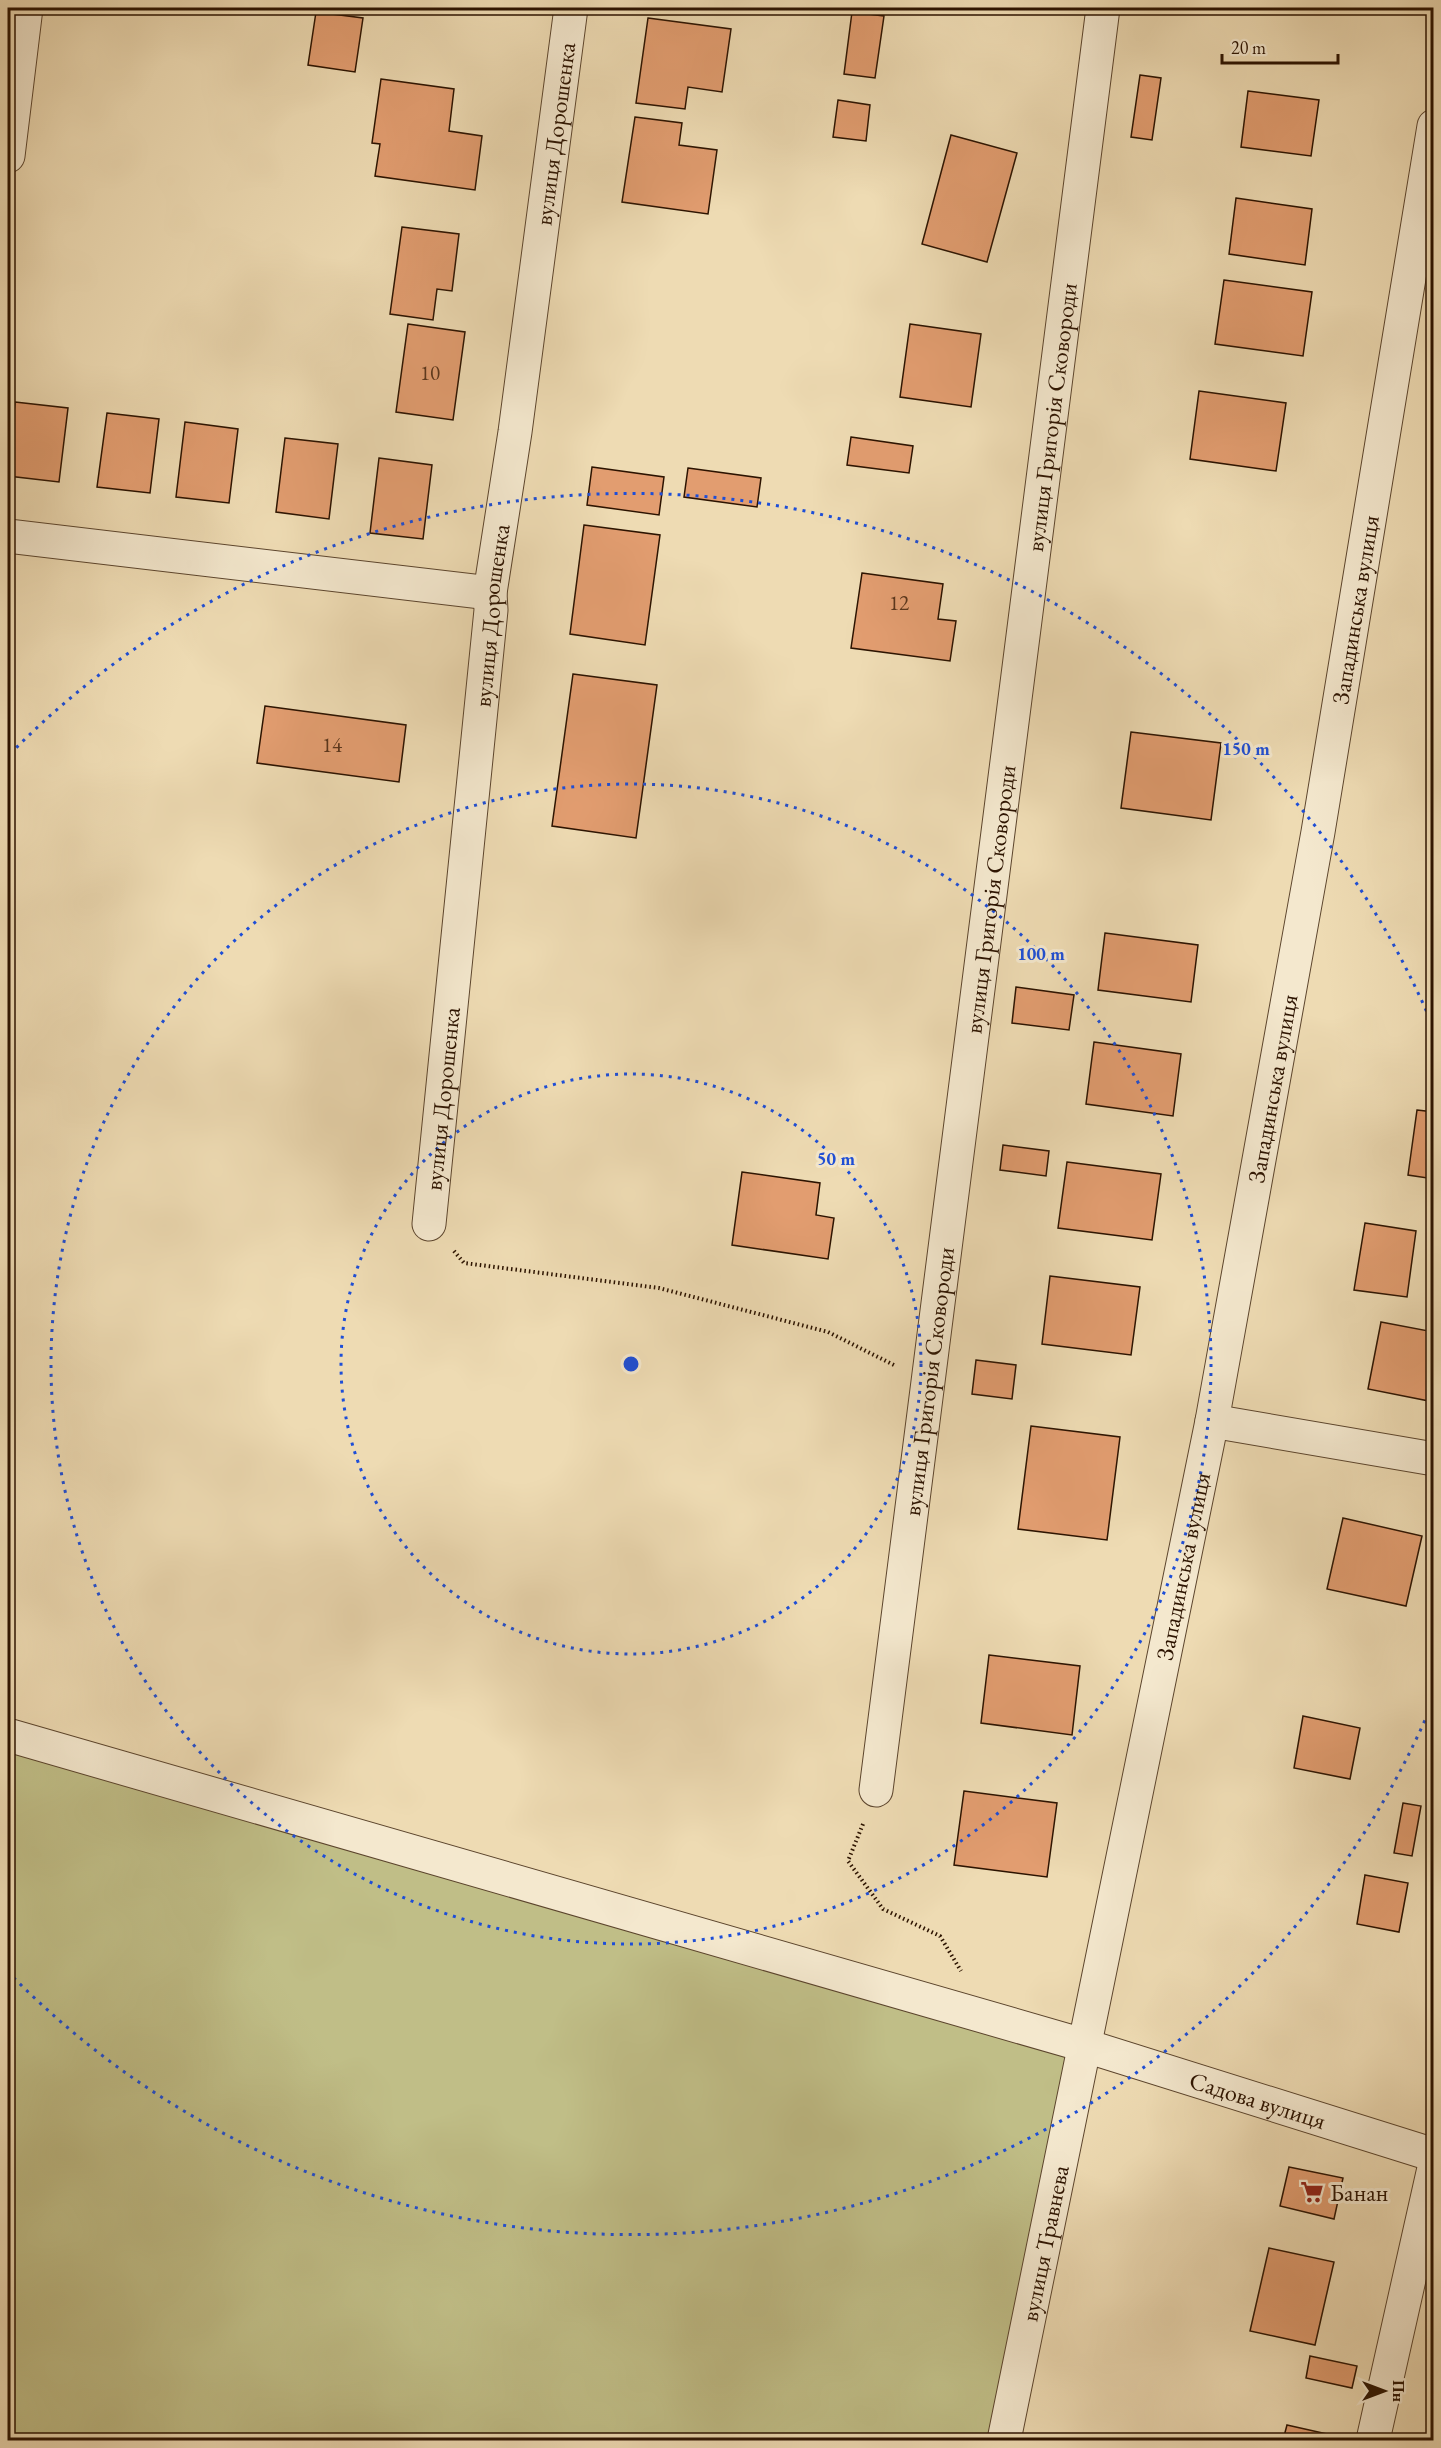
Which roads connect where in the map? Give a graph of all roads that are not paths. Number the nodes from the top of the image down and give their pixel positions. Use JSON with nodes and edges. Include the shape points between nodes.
{"nodes":[{"id":1,"x":26,"y":8,"type":"edge"},
{"id":2,"x":571,"y":8,"type":"edge"},
{"id":3,"x":1103,"y":8,"type":"edge"},
{"id":4,"x":1434,"y":126,"type":"edge"},
{"id":5,"x":8,"y":156,"type":"edge"},
{"id":6,"x":8,"y":536,"type":"edge"},
{"id":7,"x":490,"y":593,"type":"junction"},
{"id":8,"x":429,"y":1224,"type":"road end"},
{"id":9,"x":1212,"y":1420,"type":"junction"},
{"id":10,"x":1434,"y":1459,"type":"edge"},
{"id":11,"x":8,"y":1735,"type":"edge"},
{"id":12,"x":876,"y":1790,"type":"road end"},
{"id":13,"x":1083,"y":2045,"type":"junction"},
{"id":14,"x":1434,"y":2155,"type":"edge"},
{"id":15,"x":1434,"y":2168,"type":"edge"},
{"id":16,"x":1004,"y":2440,"type":"edge"},
{"id":17,"x":1373,"y":2440,"type":"edge"}],
"edges":[{"from":1,"to":5,"type":"street"},
{"from":2,"to":7,"type":"street","name":"вулиця Дорошенка"},
{"from":3,"to":12,"type":"street","name":"вулиця Григорія Сковороди"},
{"from":4,"to":9,"type":"street","name":"Западинська вулиця","via":[[1318,832]]},
{"from":6,"to":7,"type":"street"},
{"from":7,"to":8,"type":"street","name":"вулиця Дорошенка","via":[[492,610]]},
{"from":9,"to":10,"type":"street"},
{"from":9,"to":13,"type":"street","name":"Западинська вулиця"},
{"from":11,"to":13,"type":"street","name":"Садова вулиця"},
{"from":13,"to":14,"type":"street","name":"Садова вулиця"},
{"from":13,"to":16,"type":"street","name":"вулиця Травнева"},
{"from":15,"to":17,"type":"street"}]}
